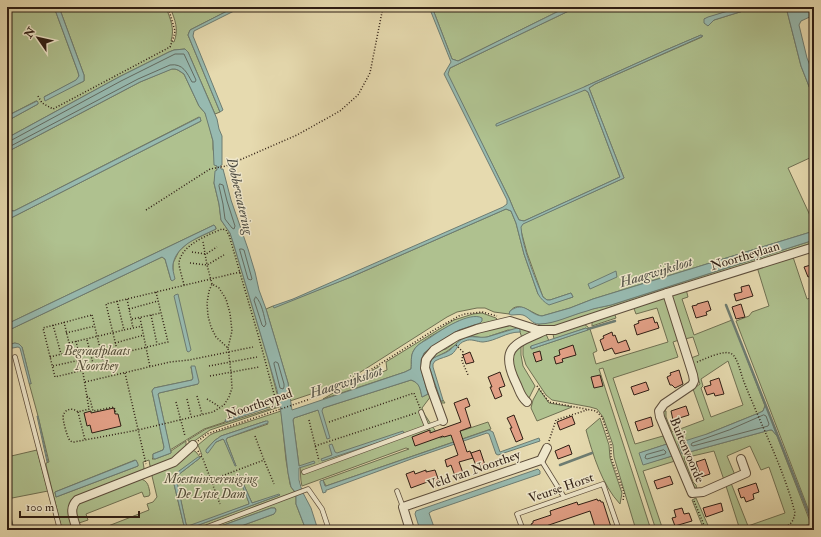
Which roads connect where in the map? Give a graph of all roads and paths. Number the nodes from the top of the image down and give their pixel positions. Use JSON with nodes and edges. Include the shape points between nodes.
{"nodes":[{"id":1,"x":168,"y":7,"type":"edge"},
{"id":2,"x":383,"y":7,"type":"edge"},
{"id":3,"x":38,"y":96,"type":"dead end"},
{"id":4,"x":146,"y":210,"type":"dead end"},
{"id":5,"x":203,"y":242,"type":"dead end"},
{"id":6,"x":217,"y":247,"type":"dead end"},
{"id":7,"x":814,"y":247,"type":"edge"},
{"id":8,"x":192,"y":252,"type":"dead end"},
{"id":9,"x":206,"y":254,"type":"junction"},
{"id":10,"x":224,"y":255,"type":"dead end"},
{"id":11,"x":190,"y":263,"type":"dead end"},
{"id":12,"x":207,"y":265,"type":"junction"},
{"id":13,"x":240,"y":272,"type":"junction"},
{"id":14,"x":211,"y":279,"type":"junction"},
{"id":15,"x":212,"y":284,"type":"junction"},
{"id":16,"x":184,"y":285,"type":"junction"},
{"id":17,"x":156,"y":292,"type":"junction"},
{"id":18,"x":667,"y":293,"type":"junction"},
{"id":19,"x":127,"y":299,"type":"junction"},
{"id":20,"x":117,"y":301,"type":"junction"},
{"id":21,"x":159,"y":301,"type":"junction"},
{"id":22,"x":129,"y":309,"type":"junction"},
{"id":23,"x":161,"y":313,"type":"junction"},
{"id":24,"x":151,"y":315,"type":"junction"},
{"id":25,"x":497,"y":316,"type":"dead end"},
{"id":26,"x":140,"y":318,"type":"junction"},
{"id":27,"x":132,"y":320,"type":"junction"},
{"id":28,"x":63,"y":322,"type":"junction"},
{"id":29,"x":53,"y":325,"type":"junction"},
{"id":30,"x":95,"y":326,"type":"junction"},
{"id":31,"x":142,"y":326,"type":"junction"},
{"id":32,"x":134,"y":328,"type":"junction"},
{"id":33,"x":124,"y":330,"type":"junction"},
{"id":34,"x":546,"y":331,"type":"junction"},
{"id":35,"x":66,"y":333,"type":"junction"},
{"id":36,"x":113,"y":333,"type":"junction"},
{"id":37,"x":144,"y":335,"type":"junction"},
{"id":38,"x":98,"y":336,"type":"junction"},
{"id":39,"x":87,"y":339,"type":"junction"},
{"id":40,"x":76,"y":341,"type":"junction"},
{"id":41,"x":69,"y":343,"type":"junction"},
{"id":42,"x":115,"y":344,"type":"junction"},
{"id":43,"x":157,"y":344,"type":"junction"},
{"id":44,"x":458,"y":346,"type":"dead end"},
{"id":45,"x":146,"y":347,"type":"junction"},
{"id":46,"x":253,"y":347,"type":"dead end"},
{"id":47,"x":228,"y":348,"type":"junction"},
{"id":48,"x":78,"y":350,"type":"junction"},
{"id":49,"x":71,"y":351,"type":"junction"},
{"id":50,"x":228,"y":352,"type":"junction"},
{"id":51,"x":61,"y":354,"type":"junction"},
{"id":52,"x":15,"y":357,"type":"dead end"},
{"id":53,"x":50,"y":357,"type":"junction"},
{"id":54,"x":257,"y":357,"type":"dead end"},
{"id":55,"x":80,"y":360,"type":"junction"},
{"id":56,"x":230,"y":362,"type":"junction"},
{"id":57,"x":690,"y":365,"type":"junction"},
{"id":58,"x":52,"y":366,"type":"junction"},
{"id":59,"x":209,"y":366,"type":"dead end"},
{"id":60,"x":94,"y":367,"type":"junction"},
{"id":61,"x":150,"y":367,"type":"junction"},
{"id":62,"x":259,"y":367,"type":"dead end"},
{"id":63,"x":82,"y":369,"type":"junction"},
{"id":64,"x":231,"y":372,"type":"junction"},
{"id":65,"x":125,"y":373,"type":"junction"},
{"id":66,"x":468,"y":375,"type":"dead end"},
{"id":67,"x":210,"y":376,"type":"dead end"},
{"id":68,"x":84,"y":382,"type":"junction"},
{"id":69,"x":537,"y":386,"type":"dead end"},
{"id":70,"x":87,"y":396,"type":"junction"},
{"id":71,"x":197,"y":396,"type":"dead end"},
{"id":72,"x":187,"y":399,"type":"dead end"},
{"id":73,"x":207,"y":399,"type":"dead end"},
{"id":74,"x":176,"y":402,"type":"dead end"},
{"id":75,"x":527,"y":402,"type":"dead end"},
{"id":76,"x":277,"y":405,"type":"dead end"},
{"id":77,"x":220,"y":407,"type":"junction"},
{"id":78,"x":589,"y":410,"type":"junction"},
{"id":79,"x":78,"y":412,"type":"junction"},
{"id":80,"x":421,"y":412,"type":"junction"},
{"id":81,"x":116,"y":413,"type":"dead end"},
{"id":82,"x":202,"y":414,"type":"junction"},
{"id":83,"x":191,"y":416,"type":"junction"},
{"id":84,"x":181,"y":419,"type":"junction"},
{"id":85,"x":308,"y":420,"type":"dead end"},
{"id":86,"x":443,"y":421,"type":"joint"},
{"id":87,"x":329,"y":422,"type":"dead end"},
{"id":88,"x":427,"y":427,"type":"junction"},
{"id":89,"x":138,"y":430,"type":"junction"},
{"id":90,"x":185,"y":436,"type":"dead end"},
{"id":91,"x":255,"y":436,"type":"dead end"},
{"id":92,"x":85,"y":440,"type":"junction"},
{"id":93,"x":193,"y":445,"type":"junction"},
{"id":94,"x":315,"y":446,"type":"junction"},
{"id":95,"x":547,"y":448,"type":"joint"},
{"id":96,"x":741,"y":459,"type":"dead end"},
{"id":97,"x":264,"y":460,"type":"junction"},
{"id":98,"x":541,"y":460,"type":"junction"},
{"id":99,"x":320,"y":466,"type":"junction"},
{"id":100,"x":148,"y":472,"type":"junction"},
{"id":101,"x":304,"y":472,"type":"dead end"},
{"id":102,"x":211,"y":480,"type":"junction"},
{"id":103,"x":274,"y":484,"type":"dead end"},
{"id":104,"x":397,"y":491,"type":"dead end"},
{"id":105,"x":692,"y":494,"type":"junction"},
{"id":106,"x":564,"y":497,"type":"junction"},
{"id":107,"x":623,"y":501,"type":"dead end"},
{"id":108,"x":220,"y":504,"type":"dead end"},
{"id":109,"x":403,"y":508,"type":"junction"},
{"id":110,"x":60,"y":530,"type":"edge"},
{"id":111,"x":77,"y":530,"type":"edge"},
{"id":112,"x":199,"y":530,"type":"edge"},
{"id":113,"x":329,"y":530,"type":"edge"},
{"id":114,"x":410,"y":530,"type":"edge"},
{"id":115,"x":523,"y":530,"type":"edge"},
{"id":116,"x":619,"y":530,"type":"edge"},
{"id":117,"x":706,"y":530,"type":"edge"},
{"id":118,"x":776,"y":530,"type":"edge"}],
"edges":[{"from":1,"to":3,"type":"path","via":[[175,31],[170,47],[53,109],[42,103]]},
{"from":2,"to":4,"type":"path","via":[[370,73],[358,95],[340,111],[297,135],[226,166],[210,169]]},
{"from":5,"to":9,"type":"path"},
{"from":6,"to":9,"type":"path"},
{"from":7,"to":18,"type":"street","name":"Noortheylaan"},
{"from":8,"to":9,"type":"path"},
{"from":9,"to":12,"type":"path"},
{"from":10,"to":12,"type":"path"},
{"from":11,"to":12,"type":"path"},
{"from":12,"to":14,"type":"path"},
{"from":13,"to":14,"type":"path"},
{"from":13,"to":16,"type":"path","via":[[229,235],[222,229],[194,243],[183,254],[179,263]]},
{"from":13,"to":76,"type":"path"},
{"from":14,"to":15,"type":"path"},
{"from":14,"to":16,"type":"path"},
{"from":15,"to":47,"type":"path","via":[[226,299],[230,313],[232,331]]},
{"from":15,"to":47,"type":"path","via":[[207,303],[208,316],[216,337]]},
{"from":16,"to":17,"type":"path"},
{"from":17,"to":19,"type":"path"},
{"from":17,"to":21,"type":"path"},
{"from":18,"to":34,"type":"street","name":"Noortheylaan"},
{"from":18,"to":57,"type":"street","name":"Buitenvoorde"},
{"from":19,"to":20,"type":"path"},
{"from":19,"to":22,"type":"path"},
{"from":20,"to":33,"type":"path"},
{"from":20,"to":36,"type":"path","via":[[106,304]]},
{"from":21,"to":22,"type":"path"},
{"from":21,"to":23,"type":"path"},
{"from":22,"to":27,"type":"path"},
{"from":23,"to":24,"type":"path"},
{"from":23,"to":43,"type":"path","via":[[168,342]]},
{"from":24,"to":26,"type":"path"},
{"from":24,"to":43,"type":"path"},
{"from":25,"to":93,"type":"path","name":"Noortheypad","via":[[482,312],[459,316],[345,386],[207,434]]},
{"from":26,"to":27,"type":"path"},
{"from":26,"to":31,"type":"path"},
{"from":27,"to":32,"type":"path"},
{"from":28,"to":29,"type":"path"},
{"from":28,"to":30,"type":"path","via":[[92,315]]},
{"from":28,"to":35,"type":"path"},
{"from":29,"to":51,"type":"path"},
{"from":29,"to":53,"type":"path","via":[[43,328]]},
{"from":30,"to":35,"type":"path"},
{"from":30,"to":38,"type":"path"},
{"from":31,"to":32,"type":"path"},
{"from":31,"to":37,"type":"path"},
{"from":32,"to":33,"type":"path"},
{"from":33,"to":36,"type":"path"},
{"from":34,"to":75,"type":"street","name":"Noortheylaan","via":[[517,343],[509,357],[511,371],[522,398]]},
{"from":34,"to":86,"type":"street","name":"Noortheylaan","via":[[510,321],[457,336],[434,350],[428,357],[425,368]]},
{"from":35,"to":41,"type":"path"},
{"from":36,"to":38,"type":"path"},
{"from":36,"to":42,"type":"path"},
{"from":37,"to":42,"type":"path"},
{"from":37,"to":45,"type":"path"},
{"from":38,"to":39,"type":"path"},
{"from":38,"to":60,"type":"path","via":[[104,365]]},
{"from":39,"to":40,"type":"path"},
{"from":39,"to":60,"type":"path"},
{"from":40,"to":41,"type":"path"},
{"from":40,"to":48,"type":"path"},
{"from":41,"to":49,"type":"path"},
{"from":42,"to":45,"type":"path","via":[[118,354]]},
{"from":43,"to":45,"type":"path"},
{"from":44,"to":66,"type":"path","via":[[463,352],[462,361]]},
{"from":45,"to":61,"type":"path"},
{"from":46,"to":50,"type":"path"},
{"from":47,"to":50,"type":"path"},
{"from":48,"to":49,"type":"path"},
{"from":48,"to":55,"type":"path"},
{"from":49,"to":51,"type":"path"},
{"from":50,"to":56,"type":"path"},
{"from":50,"to":61,"type":"path"},
{"from":51,"to":53,"type":"path"},
{"from":52,"to":110,"type":"lane"},
{"from":53,"to":58,"type":"path"},
{"from":54,"to":56,"type":"path"},
{"from":55,"to":58,"type":"path"},
{"from":55,"to":63,"type":"path"},
{"from":56,"to":59,"type":"path"},
{"from":56,"to":64,"type":"path"},
{"from":57,"to":105,"type":"street","name":"Buitenvoorde","via":[[694,381],[692,385],[664,404],[659,411]]},
{"from":57,"to":118,"type":"path","via":[[727,352],[735,358],[784,479],[795,513],[790,524]]},
{"from":58,"to":63,"type":"path","via":[[55,377]]},
{"from":60,"to":63,"type":"path"},
{"from":61,"to":65,"type":"path"},
{"from":62,"to":64,"type":"path"},
{"from":63,"to":68,"type":"path"},
{"from":64,"to":67,"type":"path"},
{"from":64,"to":77,"type":"path","via":[[232,388],[224,405]]},
{"from":65,"to":68,"type":"path"},
{"from":65,"to":89,"type":"path"},
{"from":68,"to":70,"type":"path"},
{"from":69,"to":78,"type":"path","via":[[549,402]]},
{"from":70,"to":79,"type":"path","via":[[89,409]]},
{"from":70,"to":81,"type":"path","via":[[93,411],[114,407]]},
{"from":71,"to":82,"type":"path"},
{"from":72,"to":83,"type":"path"},
{"from":73,"to":77,"type":"path"},
{"from":74,"to":84,"type":"path"},
{"from":77,"to":82,"type":"path"},
{"from":78,"to":95,"type":"path","via":[[556,420]]},
{"from":78,"to":107,"type":"path","via":[[596,410],[602,417],[624,493]]},
{"from":79,"to":92,"type":"path"},
{"from":79,"to":92,"type":"path","via":[[69,409],[63,419],[70,441]]},
{"from":80,"to":87,"type":"path","via":[[414,393]]},
{"from":80,"to":88,"type":"lane"},
{"from":80,"to":94,"type":"path"},
{"from":82,"to":83,"type":"path"},
{"from":83,"to":84,"type":"path"},
{"from":84,"to":89,"type":"path"},
{"from":84,"to":90,"type":"path"},
{"from":85,"to":94,"type":"path"},
{"from":86,"to":88,"type":"lane"},
{"from":88,"to":99,"type":"lane"},
{"from":89,"to":92,"type":"path"},
{"from":89,"to":100,"type":"path"},
{"from":91,"to":97,"type":"path"},
{"from":93,"to":100,"type":"street","via":[[174,462]]},
{"from":93,"to":102,"type":"path","via":[[203,459]]},
{"from":94,"to":99,"type":"path"},
{"from":95,"to":98,"type":"street","name":"Veld van Noorthey"},
{"from":96,"to":105,"type":"street","name":"Buitenvoorde","via":[[746,473],[703,492]]},
{"from":97,"to":102,"type":"path"},
{"from":97,"to":103,"type":"path"},
{"from":98,"to":106,"type":"lane"},
{"from":98,"to":109,"type":"street","name":"Veld van Noorthey"},
{"from":99,"to":101,"type":"lane"},
{"from":100,"to":111,"type":"street","via":[[77,500],[72,509]]},
{"from":102,"to":108,"type":"path"},
{"from":104,"to":109,"type":"lane"},
{"from":105,"to":117,"type":"path"},
{"from":106,"to":115,"type":"lane","name":"Veurse Horst","via":[[518,514]]},
{"from":106,"to":116,"type":"lane","name":"Veurse Horst","via":[[603,484]]},
{"from":109,"to":114,"type":"street"},
{"from":112,"to":113,"type":"lane","via":[[308,489],[322,509]]}]}
